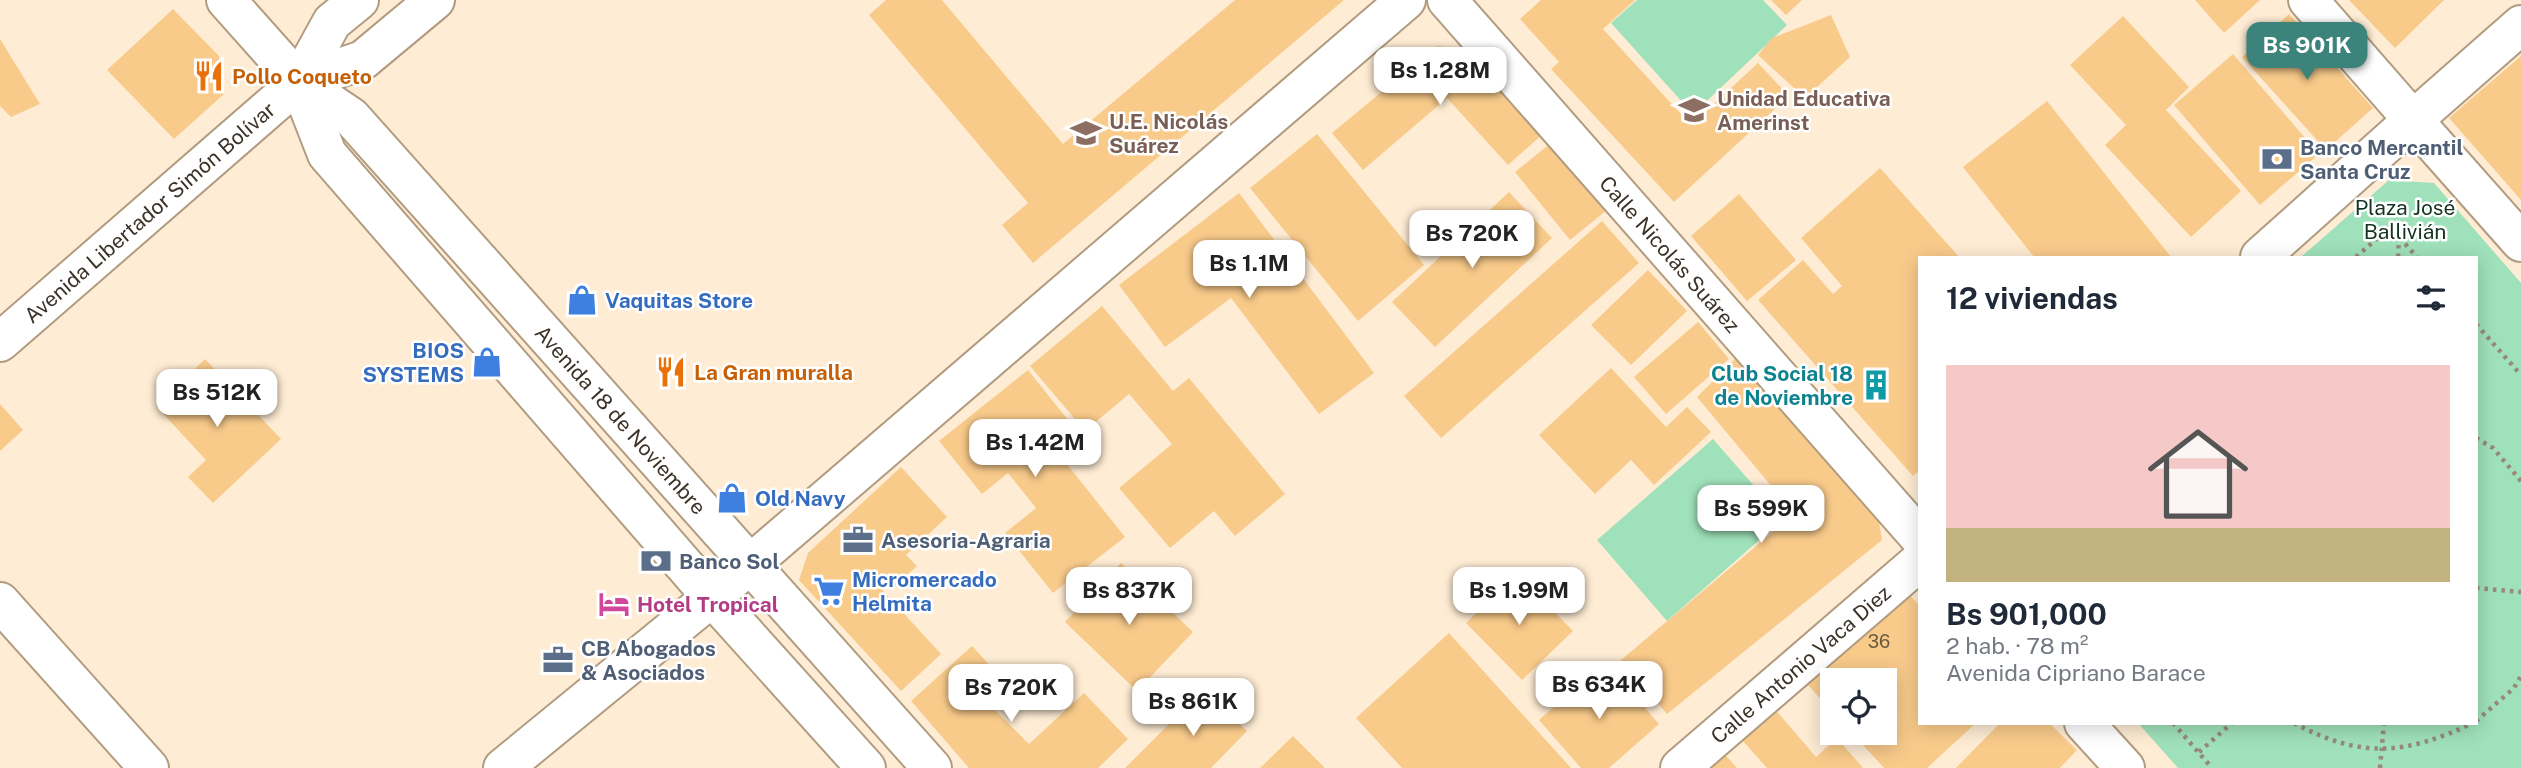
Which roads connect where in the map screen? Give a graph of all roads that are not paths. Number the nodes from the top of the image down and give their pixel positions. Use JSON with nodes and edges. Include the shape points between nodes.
{"nodes":[{"id":1,"x":226,"y":0,"type":"edge"},
{"id":2,"x":359,"y":0,"type":"edge"},
{"id":3,"x":435,"y":0,"type":"edge"},
{"id":4,"x":1406,"y":0,"type":"edge"},
{"id":5,"x":1447,"y":0,"type":"edge"},
{"id":6,"x":2308,"y":0,"type":"edge"},
{"id":7,"x":2521,"y":25,"type":"edge"},
{"id":8,"x":299,"y":82,"type":"junction"},
{"id":9,"x":2413,"y":120,"type":"junction"},
{"id":10,"x":2521,"y":242,"type":"edge"},
{"id":11,"x":2261,"y":256,"type":"edge"},
{"id":12,"x":0,"y":342,"type":"edge"},
{"id":13,"x":1918,"y":536,"type":"edge"},
{"id":14,"x":1918,"y":563,"type":"edge"},
{"id":15,"x":750,"y":565,"type":"junction"},
{"id":16,"x":712,"y":597,"type":"junction"},
{"id":17,"x":0,"y":602,"type":"edge"},
{"id":18,"x":2086,"y":725,"type":"edge"},
{"id":19,"x":149,"y":768,"type":"edge"},
{"id":20,"x":503,"y":768,"type":"edge"},
{"id":21,"x":866,"y":768,"type":"edge"},
{"id":22,"x":932,"y":768,"type":"edge"},
{"id":23,"x":1680,"y":768,"type":"edge"},
{"id":24,"x":2125,"y":768,"type":"edge"}],
"edges":[{"from":1,"to":8,"type":"street","name":"Avenida 18 de Noviembre"},
{"from":2,"to":8,"type":"street","name":"Avenida Libertador Simón Bolívar","via":[[332,22]]},
{"from":3,"to":8,"type":"street","name":"Avenida Libertador Simón Bolívar","via":[[363,60]]},
{"from":4,"to":15,"type":"street"},
{"from":5,"to":13,"type":"street","name":"Calle Nicolás Suárez"},
{"from":6,"to":9,"type":"street"},
{"from":7,"to":9,"type":"street"},
{"from":8,"to":12,"type":"street","name":"Avenida Libertador Simón Bolívar"},
{"from":8,"to":15,"type":"street","name":"Avenida 18 de Noviembre","via":[[351,117]]},
{"from":8,"to":16,"type":"street","name":"Avenida 18 de Noviembre","via":[[327,154]]},
{"from":9,"to":10,"type":"street"},
{"from":9,"to":11,"type":"street"},
{"from":14,"to":23,"type":"street","name":"Calle Antonio Vaca Diez"},
{"from":15,"to":16,"type":"street"},
{"from":15,"to":22,"type":"street","name":"Avenida 18 de Noviembre"},
{"from":16,"to":20,"type":"street"},
{"from":16,"to":21,"type":"street","name":"Avenida 18 de Noviembre"},
{"from":17,"to":19,"type":"street"},
{"from":18,"to":24,"type":"street"}]}
